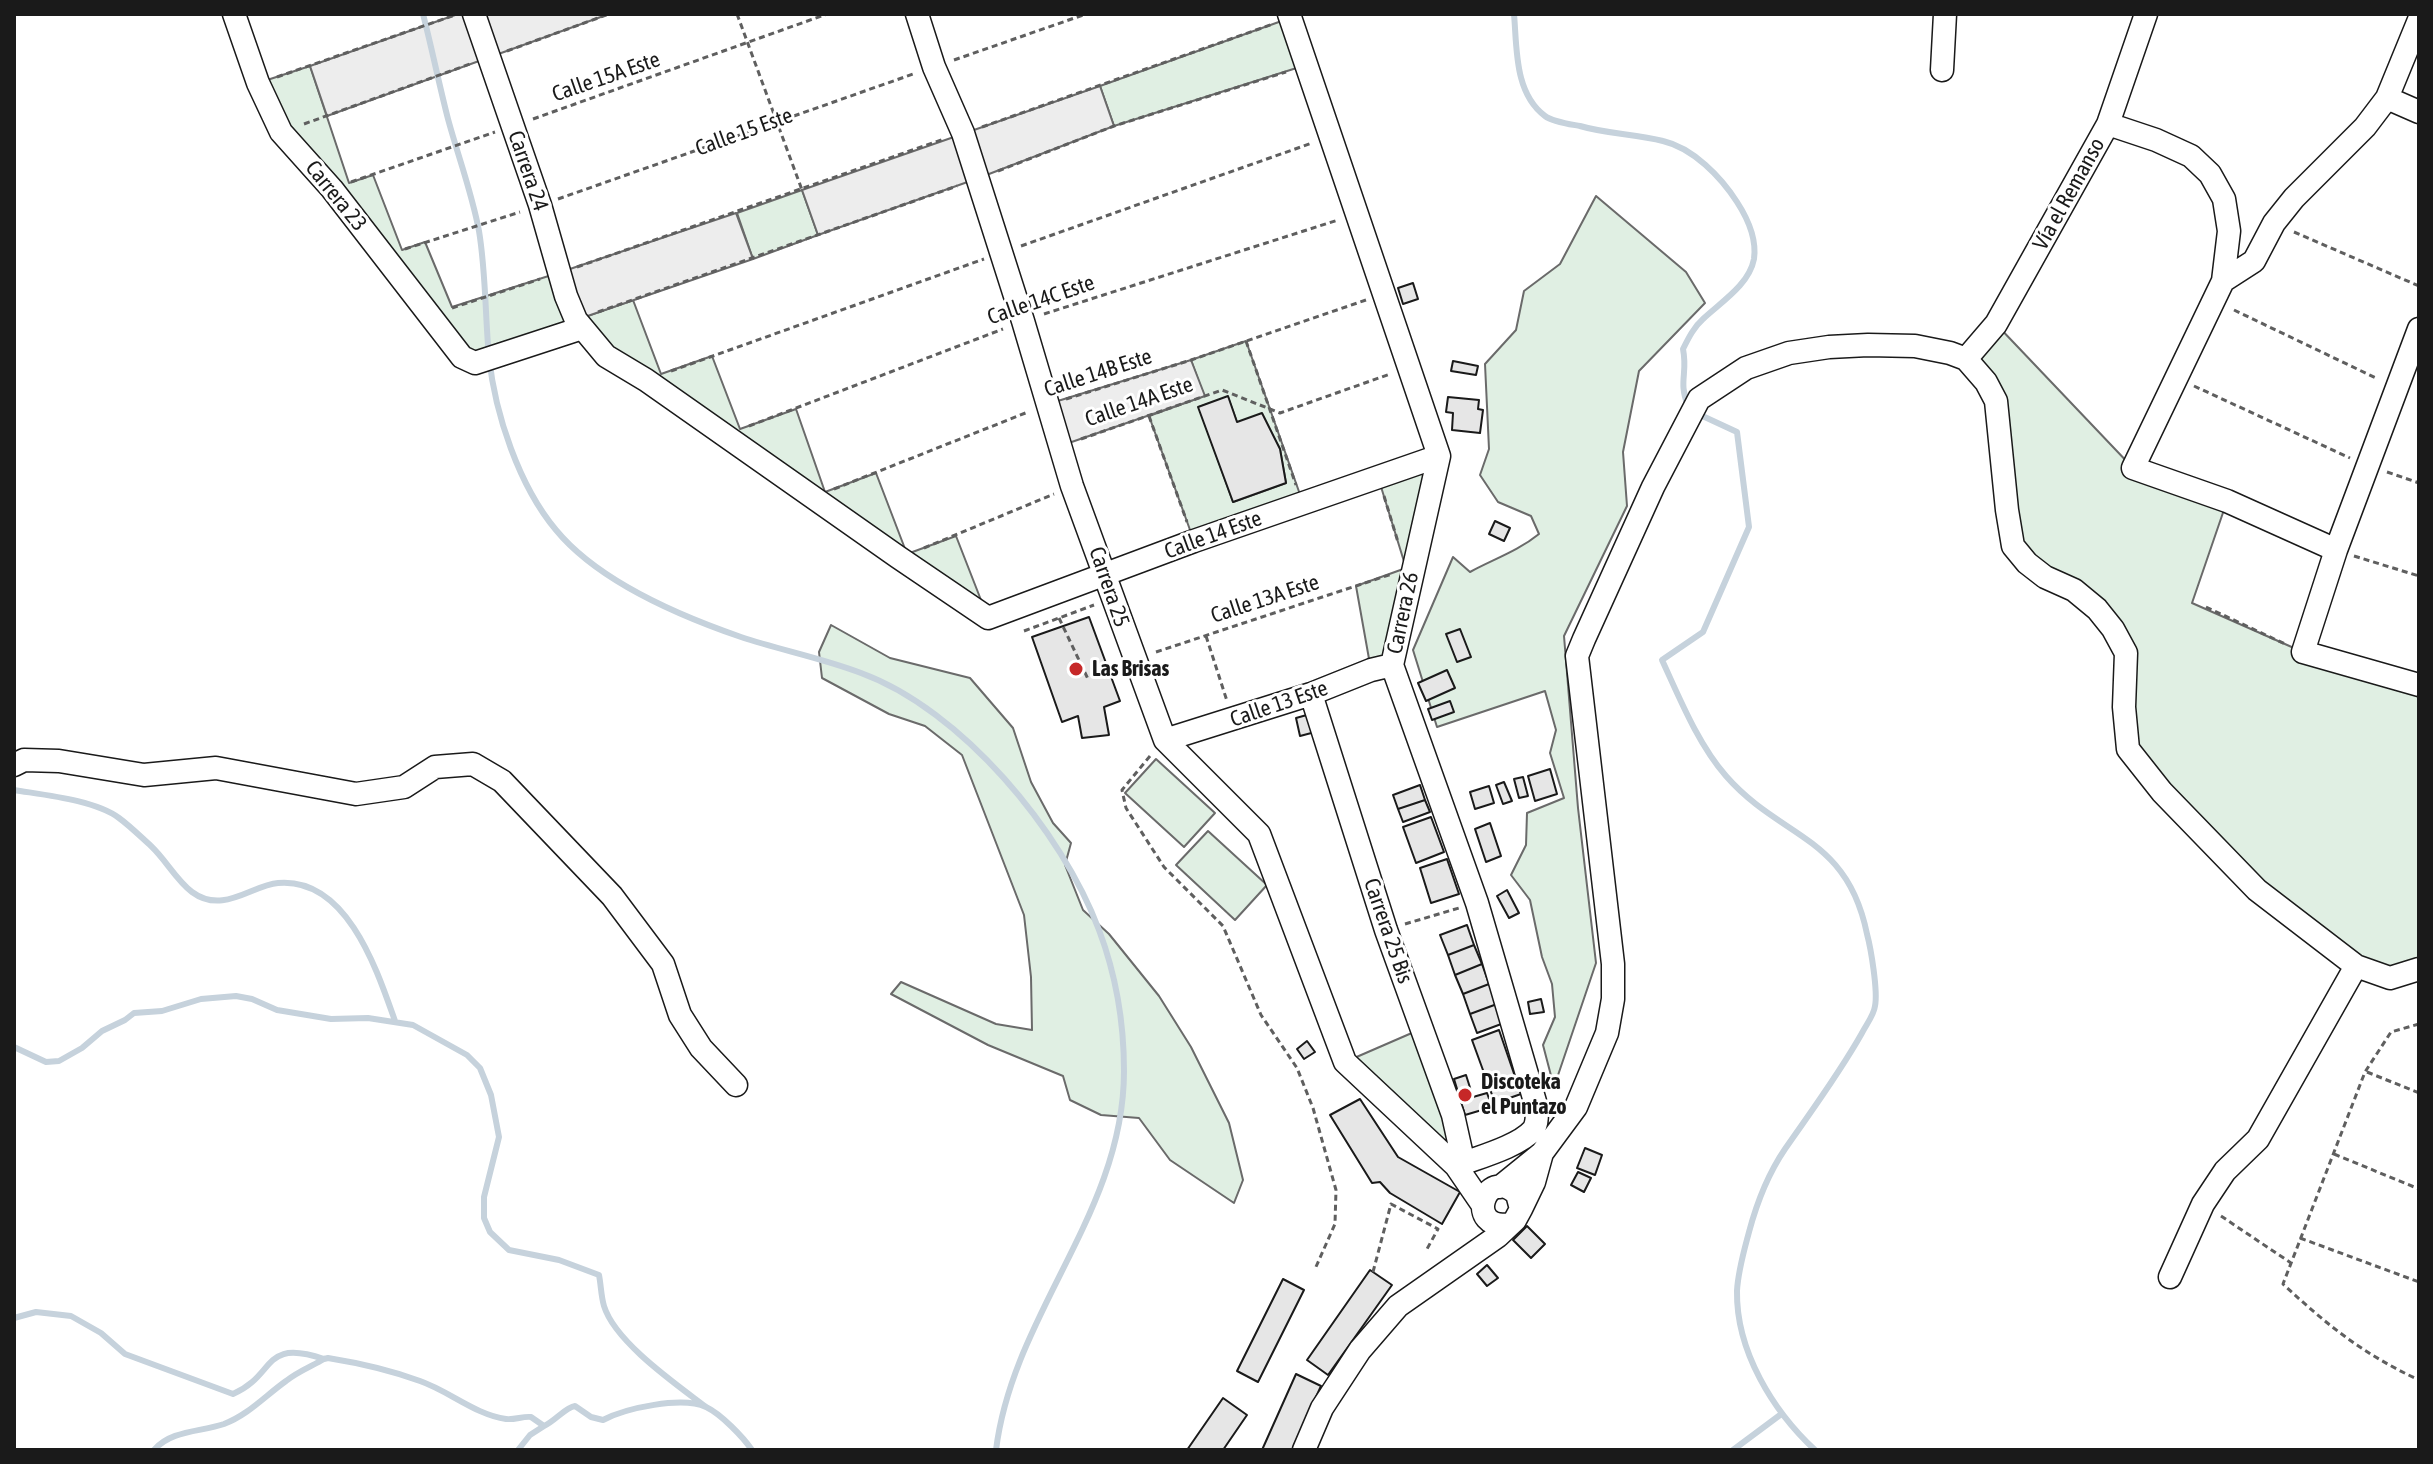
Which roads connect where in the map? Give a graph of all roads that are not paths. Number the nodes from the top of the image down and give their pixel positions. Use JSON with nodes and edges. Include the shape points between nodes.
{"nodes":[{"id":1,"x":234,"y":14,"type":"edge"},
{"id":2,"x":474,"y":14,"type":"edge"},
{"id":3,"x":917,"y":14,"type":"edge"},
{"id":4,"x":1945,"y":14,"type":"edge"},
{"id":5,"x":2146,"y":14,"type":"edge"},
{"id":6,"x":1289,"y":16,"type":"edge"},
{"id":7,"x":2419,"y":20,"type":"edge"},
{"id":8,"x":1942,"y":70,"type":"dead end"},
{"id":9,"x":2387,"y":98,"type":"junction"},
{"id":10,"x":2419,"y":112,"type":"edge"},
{"id":11,"x":2108,"y":124,"type":"junction"},
{"id":12,"x":2218,"y":290,"type":"junction"},
{"id":13,"x":579,"y":324,"type":"junction"},
{"id":14,"x":2419,"y":329,"type":"edge"},
{"id":15,"x":1966,"y":359,"type":"junction"},
{"id":16,"x":1439,"y":456,"type":"junction"},
{"id":17,"x":2336,"y":550,"type":"junction"},
{"id":18,"x":1105,"y":575,"type":"junction"},
{"id":19,"x":1392,"y":665,"type":"junction"},
{"id":20,"x":2419,"y":685,"type":"edge"},
{"id":21,"x":1311,"y":694,"type":"junction"},
{"id":22,"x":1165,"y":740,"type":"junction"},
{"id":23,"x":14,"y":765,"type":"edge"},
{"id":24,"x":2356,"y":966,"type":"junction"},
{"id":25,"x":2419,"y":969,"type":"edge"},
{"id":26,"x":736,"y":1085,"type":"dead end"},
{"id":27,"x":1542,"y":1153,"type":"junction"},
{"id":28,"x":1458,"y":1170,"type":"junction"},
{"id":29,"x":1490,"y":1196,"type":"junction"},
{"id":30,"x":1516,"y":1216,"type":"junction"},
{"id":31,"x":1479,"y":1248,"type":"junction"},
{"id":32,"x":2170,"y":1277,"type":"dead end"},
{"id":33,"x":1304,"y":1450,"type":"edge"}],
"edges":[{"from":1,"to":13,"type":"street","name":"Carrera 23","via":[[281,132],[332,189],[462,357],[475,363]]},
{"from":2,"to":13,"type":"street","name":"Carrera 24"},
{"from":3,"to":18,"type":"street","name":"Carrera 25","via":[[963,133],[1072,486]]},
{"from":4,"to":8,"type":"street"},
{"from":5,"to":11,"type":"street","name":"Vía el Remanso"},
{"from":6,"to":16,"type":"street"},
{"from":7,"to":9,"type":"street"},
{"from":9,"to":10,"type":"street"},
{"from":9,"to":12,"type":"street","via":[[2294,198],[2254,261]]},
{"from":11,"to":12,"type":"street","via":[[2191,156],[2210,174],[2224,199],[2229,231]]},
{"from":11,"to":15,"type":"street","name":"Vía el Remanso","via":[[2015,293]]},
{"from":12,"to":17,"type":"street","via":[[2133,468],[2227,501]]},
{"from":13,"to":18,"type":"street","name":"Calle 14 Este","via":[[606,356],[988,618]]},
{"from":14,"to":17,"type":"street"},
{"from":15,"to":24,"type":"street","via":[[1996,401],[2013,546],[2036,570],[2097,609],[2126,653],[2128,749],[2257,890]]},
{"from":15,"to":27,"type":"street","via":[[1915,346],[1829,347],[1746,368],[1699,399],[1577,656],[1613,999],[1607,1033],[1576,1107]]},
{"from":16,"to":18,"type":"street","name":"Calle 14 Este"},
{"from":16,"to":19,"type":"street","name":"Carrera 26"},
{"from":17,"to":20,"type":"street","via":[[2303,652]]},
{"from":18,"to":22,"type":"street","name":"Carrera 25"},
{"from":19,"to":21,"type":"street","name":"Calle 13 Este"},
{"from":19,"to":28,"type":"street","name":"Carrera 26","via":[[1477,903],[1536,1105],[1533,1130]]},
{"from":21,"to":22,"type":"street","name":"Calle 13 Este"},
{"from":21,"to":28,"type":"street","name":"Carrera 25 Bis","via":[[1386,930],[1453,1115],[1461,1151]]},
{"from":22,"to":28,"type":"street","name":"Carrera 25","via":[[1259,834],[1345,1062]]},
{"from":23,"to":26,"type":"street","via":[[24,760],[59,761],[144,775],[216,768],[356,794],[404,787],[435,767],[473,764],[502,781],[612,896],[663,964],[680,1015],[701,1048]]},
{"from":24,"to":25,"type":"street","via":[[2390,978]]},
{"from":24,"to":32,"type":"street","via":[[2258,1139],[2225,1171],[2203,1204]]},
{"from":27,"to":29,"type":"street"},
{"from":27,"to":30,"type":"street"},
{"from":28,"to":29,"type":"street","name":"Carrera 25"},
{"from":29,"to":30,"type":"street","via":[[1507,1187],[1517,1194]]},
{"from":29,"to":30,"type":"street","via":[[1485,1215],[1491,1223],[1501,1226]]},
{"from":29,"to":31,"type":"street"},
{"from":30,"to":31,"type":"street"},
{"from":31,"to":33,"type":"street","via":[[1398,1306],[1360,1350],[1322,1408]]}]}
